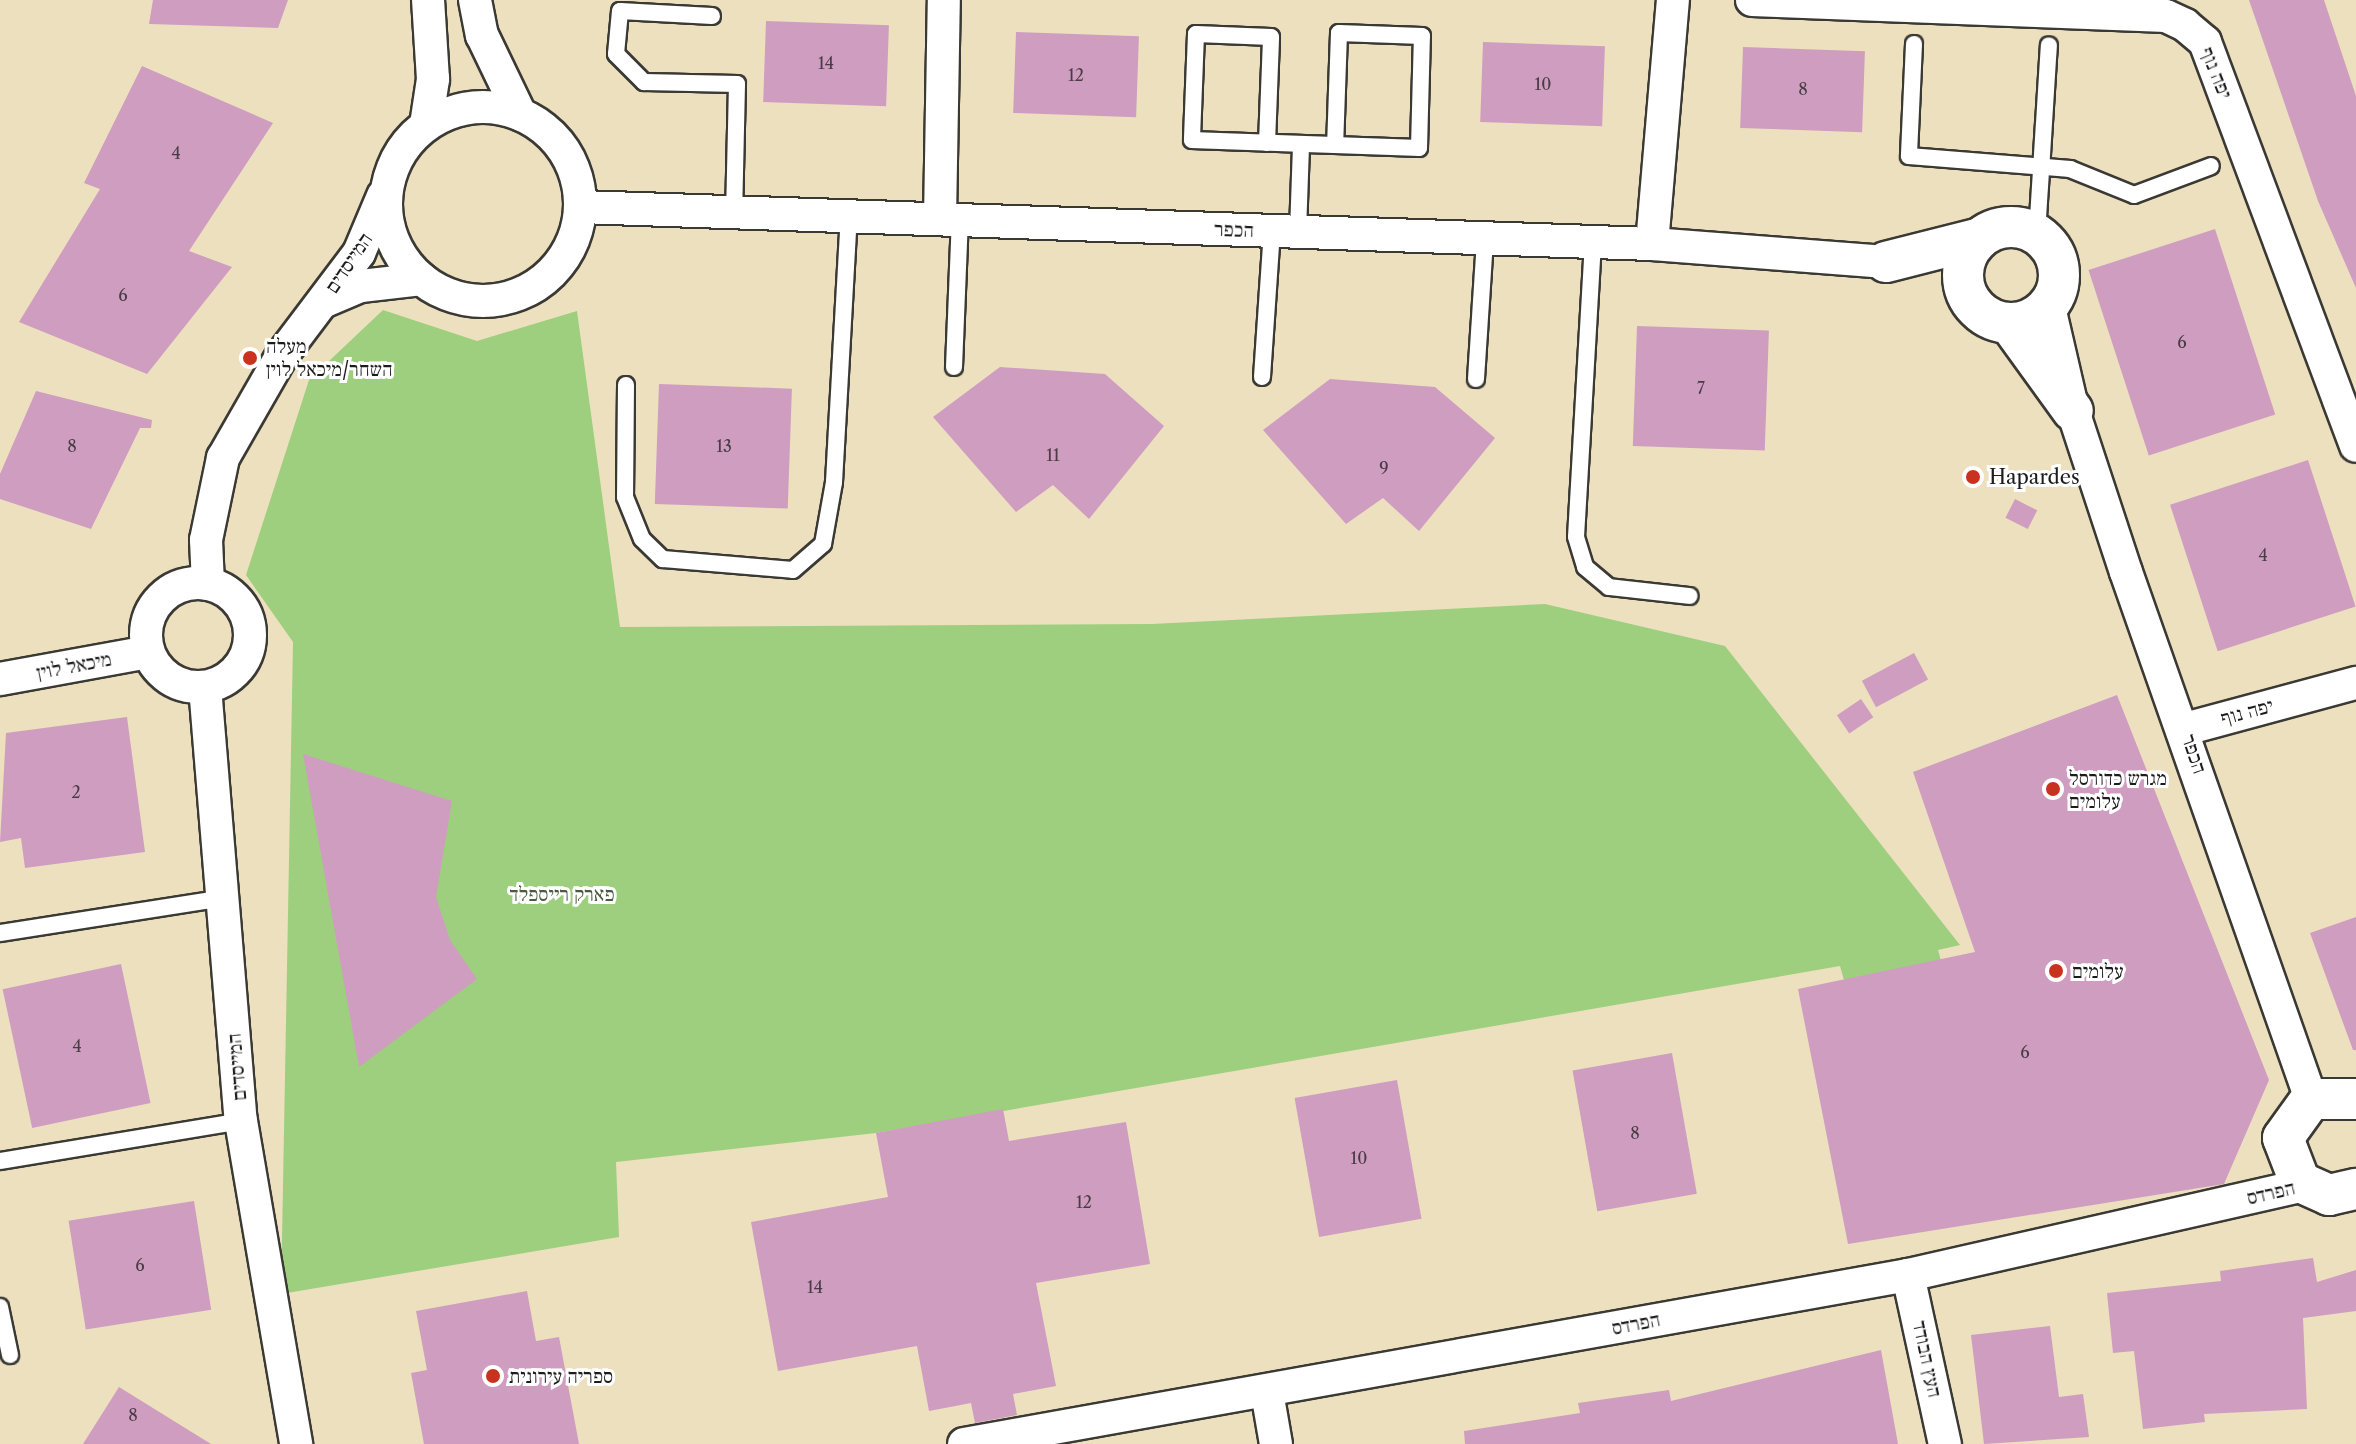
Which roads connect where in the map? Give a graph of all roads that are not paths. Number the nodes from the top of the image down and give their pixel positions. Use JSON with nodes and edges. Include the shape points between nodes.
{"nodes":[{"id":1,"x":428,"y":0,"type":"edge"},
{"id":2,"x":475,"y":0,"type":"edge"},
{"id":3,"x":944,"y":0,"type":"edge"},
{"id":4,"x":1673,"y":0,"type":"edge"},
{"id":5,"x":1752,"y":0,"type":"edge"},
{"id":6,"x":712,"y":16,"type":"dead end"},
{"id":7,"x":1914,"y":44,"type":"dead end"},
{"id":8,"x":2049,"y":45,"type":"dead end"},
{"id":9,"x":520,"y":114,"type":"junction"},
{"id":10,"x":426,"y":125,"type":"junction"},
{"id":11,"x":1267,"y":143,"type":"junction"},
{"id":12,"x":1301,"y":144,"type":"junction"},
{"id":13,"x":1335,"y":145,"type":"junction"},
{"id":14,"x":2040,"y":166,"type":"junction"},
{"id":15,"x":2211,"y":166,"type":"dead end"},
{"id":16,"x":392,"y":170,"type":"junction"},
{"id":17,"x":581,"y":207,"type":"junction"},
{"id":18,"x":734,"y":212,"type":"junction"},
{"id":19,"x":849,"y":216,"type":"junction"},
{"id":20,"x":950,"y":220,"type":"junction"},
{"id":21,"x":1285,"y":232,"type":"junction"},
{"id":22,"x":2037,"y":234,"type":"junction"},
{"id":23,"x":1980,"y":238,"type":"junction"},
{"id":24,"x":1485,"y":239,"type":"junction"},
{"id":25,"x":1593,"y":242,"type":"junction"},
{"id":26,"x":1652,"y":244,"type":"junction"},
{"id":27,"x":1886,"y":262,"type":"junction"},
{"id":28,"x":422,"y":279,"type":"junction"},
{"id":29,"x":1965,"y":291,"type":"junction"},
{"id":30,"x":322,"y":302,"type":"junction"},
{"id":31,"x":2049,"y":307,"type":"junction"},
{"id":32,"x":2010,"y":324,"type":"junction"},
{"id":33,"x":954,"y":367,"type":"dead end"},
{"id":34,"x":1262,"y":377,"type":"dead end"},
{"id":35,"x":1476,"y":379,"type":"dead end"},
{"id":36,"x":626,"y":385,"type":"dead end"},
{"id":37,"x":2073,"y":411,"type":"junction"},
{"id":38,"x":2356,"y":446,"type":"edge"},
{"id":39,"x":208,"y":584,"type":"junction"},
{"id":40,"x":1689,"y":596,"type":"dead end"},
{"id":41,"x":148,"y":652,"type":"junction"},
{"id":42,"x":0,"y":679,"type":"edge"},
{"id":43,"x":2356,"y":683,"type":"edge"},
{"id":44,"x":205,"y":687,"type":"junction"},
{"id":45,"x":2185,"y":729,"type":"junction"},
{"id":46,"x":223,"y":898,"type":"junction"},
{"id":47,"x":0,"y":933,"type":"edge"},
{"id":48,"x":2311,"y":1099,"type":"junction"},
{"id":49,"x":2356,"y":1099,"type":"edge"},
{"id":50,"x":241,"y":1121,"type":"junction"},
{"id":51,"x":0,"y":1161,"type":"edge"},
{"id":52,"x":2305,"y":1185,"type":"junction"},
{"id":53,"x":2356,"y":1189,"type":"edge"},
{"id":54,"x":1908,"y":1275,"type":"junction"},
{"id":55,"x":0,"y":1307,"type":"edge"},
{"id":56,"x":10,"y":1355,"type":"dead end"},
{"id":57,"x":1267,"y":1392,"type":"junction"},
{"id":58,"x":296,"y":1444,"type":"edge"},
{"id":59,"x":964,"y":1444,"type":"edge"},
{"id":60,"x":1276,"y":1444,"type":"edge"},
{"id":61,"x":1945,"y":1444,"type":"edge"}],
"edges":[{"from":1,"to":10,"type":"street","via":[[433,79]]},
{"from":2,"to":9,"type":"street","via":[[482,35]]},
{"from":3,"to":20,"type":"street"},
{"from":4,"to":26,"type":"street"},
{"from":5,"to":38,"type":"street","name":"יפה נוף","via":[[2166,16],[2185,25],[2205,42]]},
{"from":6,"to":18,"type":"lane","via":[[620,11],[616,54],[644,82],[737,84]]},
{"from":7,"to":14,"type":"lane","via":[[1909,156]]},
{"from":8,"to":14,"type":"lane"},
{"from":9,"to":10,"type":"street","via":[[481,107]]},
{"from":9,"to":17,"type":"street","via":[[565,151]]},
{"from":10,"to":16,"type":"street"},
{"from":11,"to":11,"type":"lane","via":[[1271,37],[1196,34],[1192,140]]},
{"from":11,"to":12,"type":"lane"},
{"from":12,"to":13,"type":"lane"},
{"from":12,"to":21,"type":"lane"},
{"from":13,"to":13,"type":"lane","via":[[1419,148],[1422,36],[1339,33]]},
{"from":14,"to":15,"type":"lane","via":[[2070,169],[2134,195]]},
{"from":14,"to":22,"type":"lane"},
{"from":16,"to":28,"type":"street","via":[[387,217],[394,241]]},
{"from":16,"to":30,"type":"street","name":"המייסדים","via":[[359,253]]},
{"from":17,"to":18,"type":"street","name":"הכפר"},
{"from":17,"to":28,"type":"street","via":[[570,249],[521,293],[478,300]]},
{"from":18,"to":19,"type":"street","name":"הכפר"},
{"from":19,"to":20,"type":"street","name":"הכפר"},
{"from":19,"to":36,"type":"lane","via":[[834,482],[823,544],[793,570],[663,559],[642,539],[625,497]]},
{"from":20,"to":21,"type":"street","name":"הכפר"},
{"from":20,"to":33,"type":"lane"},
{"from":21,"to":24,"type":"street","name":"הכפר"},
{"from":21,"to":34,"type":"lane"},
{"from":22,"to":23,"type":"street","via":[[2002,228]]},
{"from":22,"to":31,"type":"street","via":[[2059,268]]},
{"from":23,"to":27,"type":"street","name":"הכפר"},
{"from":23,"to":29,"type":"street","via":[[1966,257]]},
{"from":24,"to":25,"type":"street","name":"הכפר"},
{"from":24,"to":35,"type":"lane"},
{"from":25,"to":26,"type":"street","name":"הכפר"},
{"from":25,"to":40,"type":"lane","via":[[1576,537],[1585,567],[1609,587]]},
{"from":26,"to":27,"type":"street","name":"הכפר"},
{"from":27,"to":29,"type":"street","name":"הכפר"},
{"from":28,"to":30,"type":"street","name":"המייסדים","via":[[361,286]]},
{"from":29,"to":32,"type":"street","via":[[1980,313]]},
{"from":30,"to":39,"type":"street","via":[[223,458],[206,540]]},
{"from":31,"to":32,"type":"street"},
{"from":31,"to":37,"type":"street","name":"הכפר"},
{"from":32,"to":37,"type":"street","name":"הכפר"},
{"from":37,"to":45,"type":"street","name":"הכפר"},
{"from":39,"to":41,"type":"street","via":[[173,589],[159,600],[149,616]]},
{"from":39,"to":44,"type":"street","via":[[237,600],[250,637],[234,673]]},
{"from":41,"to":42,"type":"street","name":"מיכאל לוין"},
{"from":41,"to":44,"type":"street","via":[[170,679]]},
{"from":43,"to":45,"type":"street","name":"יפה נוף"},
{"from":44,"to":46,"type":"street","name":"המייסדים"},
{"from":45,"to":48,"type":"street","name":"הכפר"},
{"from":46,"to":47,"type":"lane"},
{"from":46,"to":50,"type":"street","name":"המייסדים"},
{"from":48,"to":49,"type":"street"},
{"from":48,"to":52,"type":"street","via":[[2283,1138],[2290,1169]]},
{"from":50,"to":51,"type":"lane"},
{"from":50,"to":58,"type":"street","name":"המייסדים"},
{"from":52,"to":53,"type":"street","via":[[2329,1195]]},
{"from":52,"to":54,"type":"street","name":"הפרדס"},
{"from":54,"to":57,"type":"street","name":"הפרדס"},
{"from":54,"to":61,"type":"street","name":"העץ הבודד"},
{"from":55,"to":56,"type":"lane"},
{"from":57,"to":59,"type":"street","name":"הפרדס"},
{"from":57,"to":60,"type":"street"}]}
